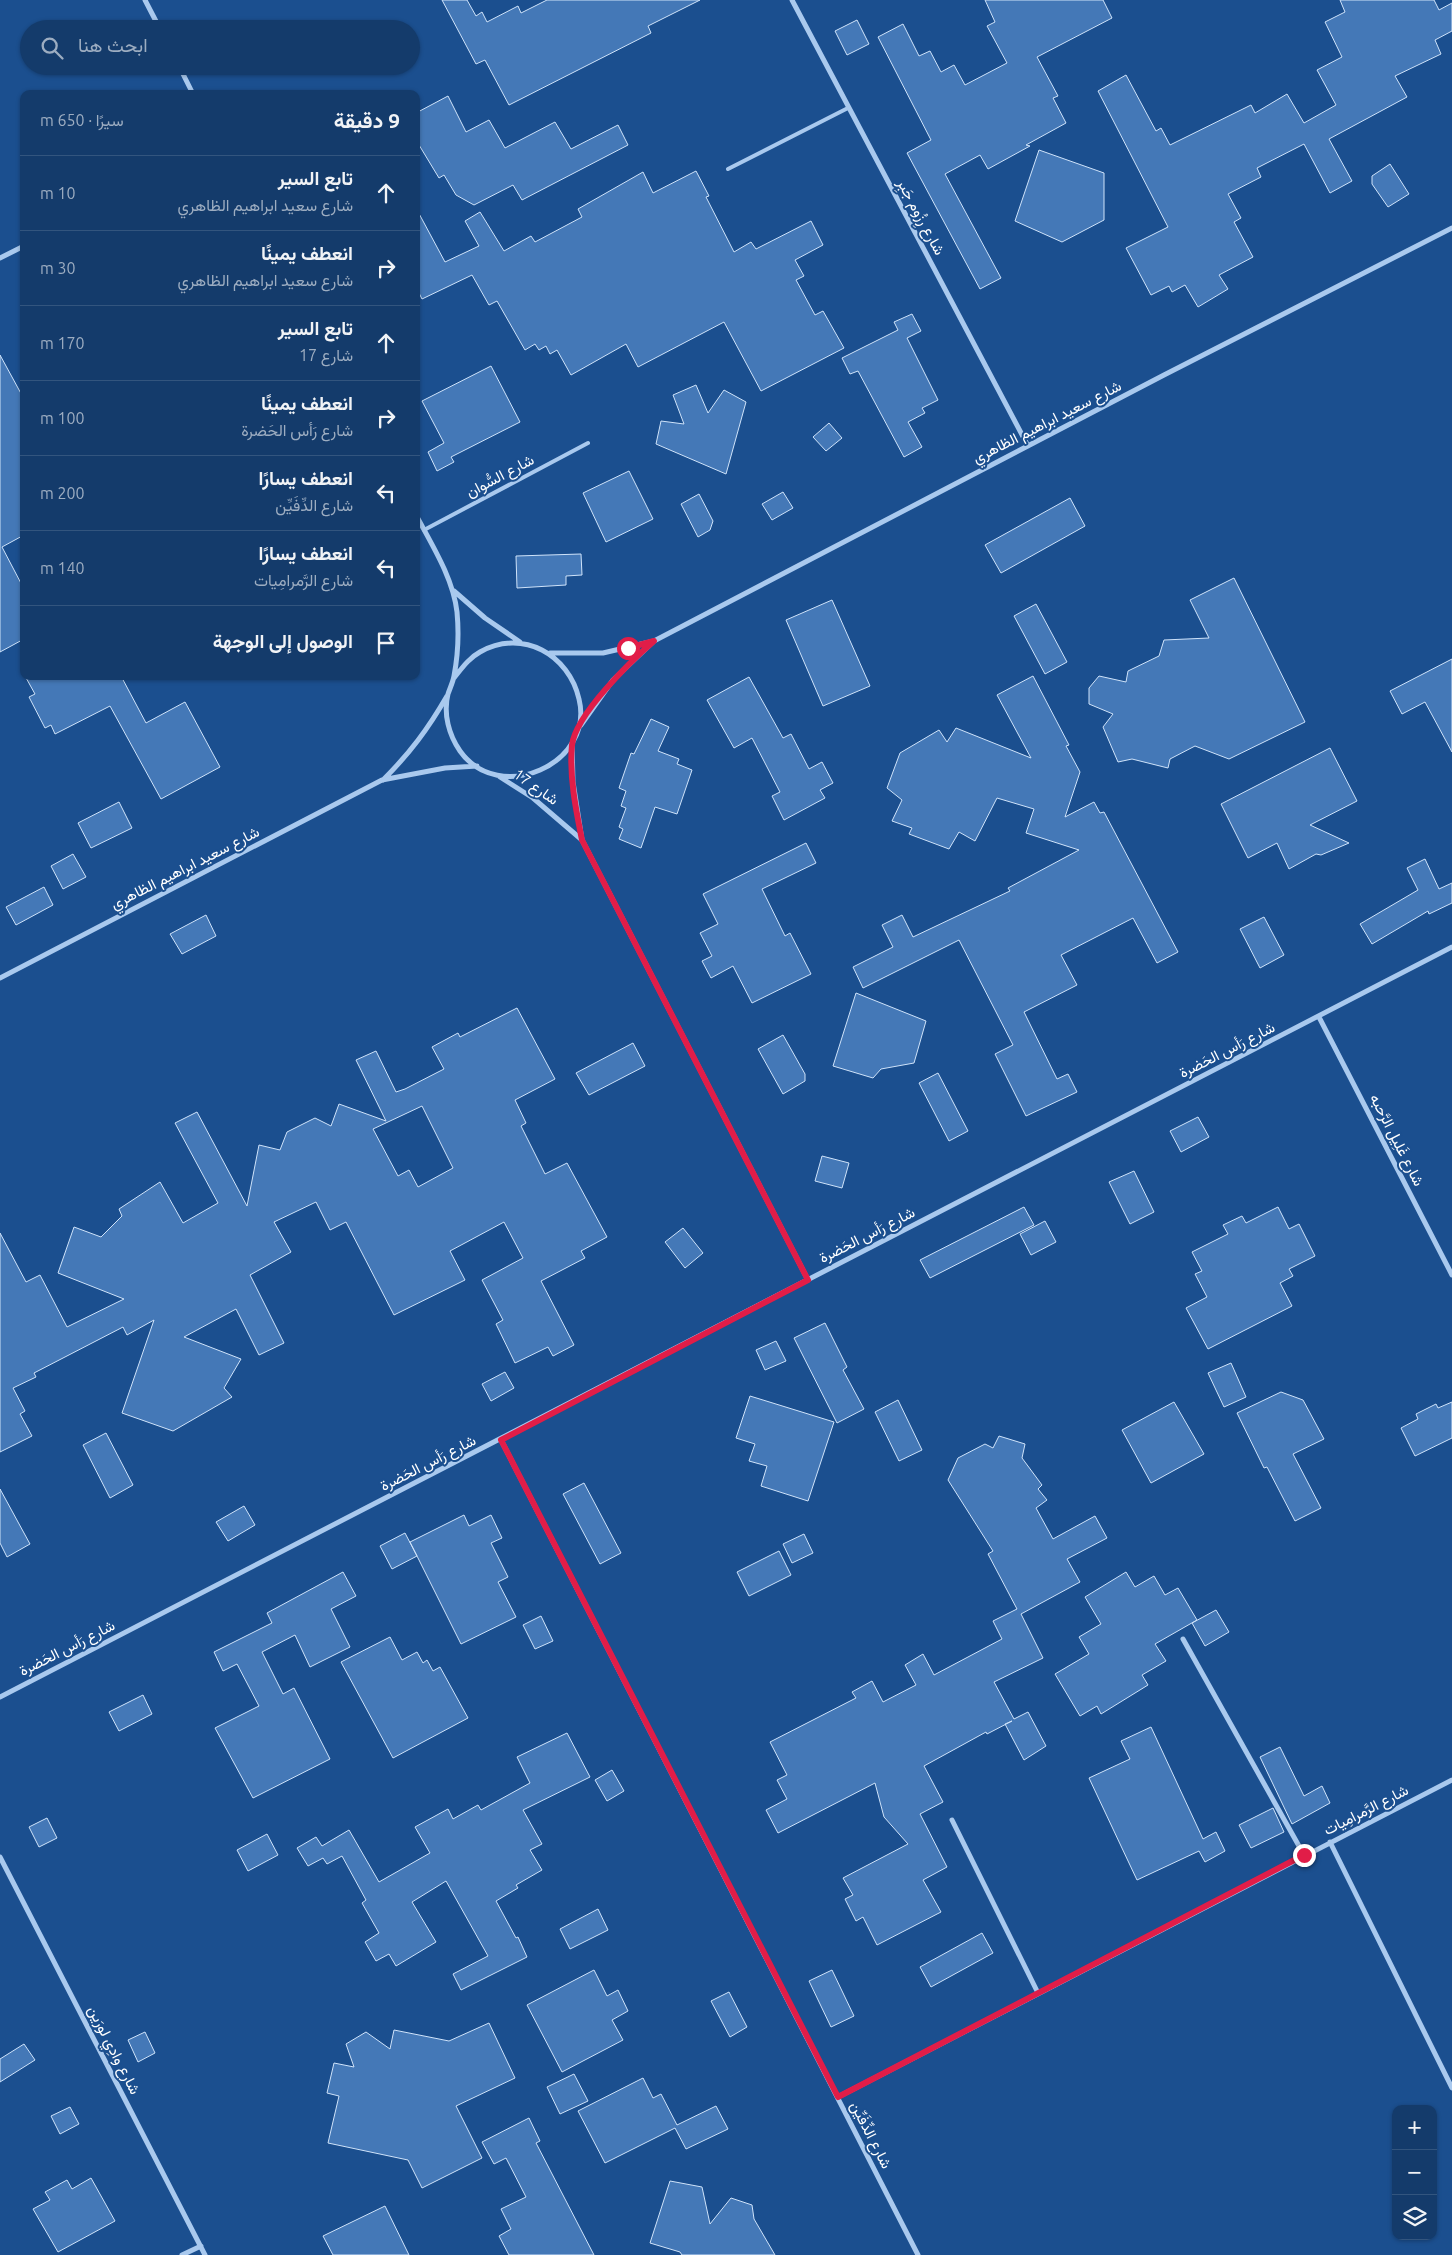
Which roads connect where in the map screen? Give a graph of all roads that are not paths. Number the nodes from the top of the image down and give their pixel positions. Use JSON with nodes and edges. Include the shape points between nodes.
{"nodes":[{"id":1,"x":145,"y":0,"type":"edge"},
{"id":2,"x":792,"y":0,"type":"edge"},
{"id":3,"x":155,"y":20,"type":"edge"},
{"id":4,"x":184,"y":75,"type":"edge"},
{"id":5,"x":191,"y":90,"type":"edge"},
{"id":6,"x":848,"y":108,"type":"junction"},
{"id":7,"x":728,"y":168,"type":"dead end"},
{"id":8,"x":1452,"y":228,"type":"edge"},
{"id":9,"x":20,"y":248,"type":"edge"},
{"id":10,"x":0,"y":258,"type":"edge"},
{"id":11,"x":588,"y":443,"type":"dead end"},
{"id":12,"x":1028,"y":446,"type":"junction"},
{"id":13,"x":420,"y":522,"type":"edge"},
{"id":14,"x":424,"y":530,"type":"junction"},
{"id":15,"x":453,"y":590,"type":"junction"},
{"id":16,"x":654,"y":641,"type":"junction"},
{"id":17,"x":520,"y":642,"type":"junction"},
{"id":18,"x":550,"y":653,"type":"junction"},
{"id":19,"x":454,"y":678,"type":"junction"},
{"id":20,"x":448,"y":694,"type":"junction"},
{"id":21,"x":580,"y":726,"type":"junction"},
{"id":22,"x":572,"y":743,"type":"junction"},
{"id":23,"x":477,"y":766,"type":"junction"},
{"id":24,"x":497,"y":775,"type":"junction"},
{"id":25,"x":382,"y":780,"type":"junction"},
{"id":26,"x":582,"y":840,"type":"junction"},
{"id":27,"x":1452,"y":947,"type":"edge"},
{"id":28,"x":0,"y":978,"type":"edge"},
{"id":29,"x":1319,"y":1017,"type":"junction"},
{"id":30,"x":1452,"y":1275,"type":"edge"},
{"id":31,"x":808,"y":1280,"type":"junction"},
{"id":32,"x":501,"y":1440,"type":"junction"},
{"id":33,"x":1183,"y":1639,"type":"dead end"},
{"id":34,"x":0,"y":1697,"type":"edge"},
{"id":35,"x":1452,"y":1780,"type":"edge"},
{"id":36,"x":952,"y":1820,"type":"dead end"},
{"id":37,"x":1330,"y":1842,"type":"junction"},
{"id":38,"x":1304,"y":1855,"type":"junction"},
{"id":39,"x":0,"y":1857,"type":"edge"},
{"id":40,"x":1038,"y":1992,"type":"junction"},
{"id":41,"x":1452,"y":2088,"type":"edge"},
{"id":42,"x":838,"y":2097,"type":"junction"},
{"id":43,"x":201,"y":2246,"type":"junction"},
{"id":44,"x":182,"y":2255,"type":"edge"},
{"id":45,"x":205,"y":2255,"type":"edge"},
{"id":46,"x":918,"y":2255,"type":"edge"}],
"edges":[{"from":1,"to":3,"type":"street"},
{"from":2,"to":6,"type":"street","name":"شارع رِزُوم جَبِر"},
{"from":4,"to":5,"type":"street"},
{"from":6,"to":7,"type":"lane"},
{"from":6,"to":12,"type":"street","name":"شارع رِزُوم جَبِر"},
{"from":8,"to":12,"type":"street","name":"شارع سعيد ابراهيم الظاهري"},
{"from":9,"to":10,"type":"street"},
{"from":11,"to":14,"type":"lane","name":"شارع السُّوان"},
{"from":12,"to":16,"type":"street","name":"شارع سعيد ابراهيم الظاهري"},
{"from":13,"to":14,"type":"street"},
{"from":14,"to":15,"type":"street"},
{"from":15,"to":17,"type":"street"},
{"from":15,"to":19,"type":"street","via":[[458,634]]},
{"from":16,"to":18,"type":"street","name":"شارع سعيد ابراهيم الظاهري","via":[[602,653]]},
{"from":16,"to":21,"type":"street","name":"شارع سعيد ابراهيم الظاهري","via":[[613,680]]},
{"from":17,"to":18,"type":"street"},
{"from":17,"to":19,"type":"street","via":[[480,652]]},
{"from":18,"to":21,"type":"street","via":[[565,667],[576,685]]},
{"from":19,"to":20,"type":"street"},
{"from":20,"to":23,"type":"street","via":[[446,715],[451,735],[461,753]]},
{"from":20,"to":25,"type":"street","name":"شارع سعيد ابراهيم الظاهري","via":[[408,755]]},
{"from":21,"to":22,"type":"street"},
{"from":22,"to":24,"type":"street","via":[[548,768],[514,777]]},
{"from":22,"to":26,"type":"street","name":"شارع 17","via":[[574,792]]},
{"from":23,"to":24,"type":"street"},
{"from":23,"to":25,"type":"street","name":"شارع سعيد ابراهيم الظاهري","via":[[445,768]]},
{"from":24,"to":26,"type":"street","name":"شارع 17","via":[[533,798]]},
{"from":25,"to":28,"type":"street","name":"شارع سعيد ابراهيم الظاهري"},
{"from":26,"to":31,"type":"street","name":"شارع 17"},
{"from":27,"to":29,"type":"street","name":"شارع رَأس الحَضرة"},
{"from":29,"to":30,"type":"street","name":"شارع غَلِيل الرَّحبه"},
{"from":29,"to":31,"type":"street","name":"شارع رَأس الحَضرة"},
{"from":31,"to":32,"type":"street","name":"شارع رَأس الحَضرة"},
{"from":32,"to":34,"type":"street","name":"شارع رَأس الحَضرة"},
{"from":32,"to":42,"type":"street","name":"شارع الدِّفَيِّن"},
{"from":33,"to":38,"type":"street"},
{"from":35,"to":37,"type":"street","name":"شارع الرَّمرامِيات"},
{"from":36,"to":40,"type":"street"},
{"from":37,"to":38,"type":"street","name":"شارع الرَّمرامِيات"},
{"from":37,"to":41,"type":"street"},
{"from":38,"to":40,"type":"street","name":"شارع الرَّمرامِيات"},
{"from":39,"to":43,"type":"street","name":"شارع وادِي لورَين"},
{"from":40,"to":42,"type":"street","name":"شارع الرَّمرامِيات"},
{"from":42,"to":46,"type":"street","name":"شارع الدِّفَيِّن"},
{"from":43,"to":44,"type":"street"},
{"from":43,"to":45,"type":"street","name":"شارع وادِي لورَين"}]}
